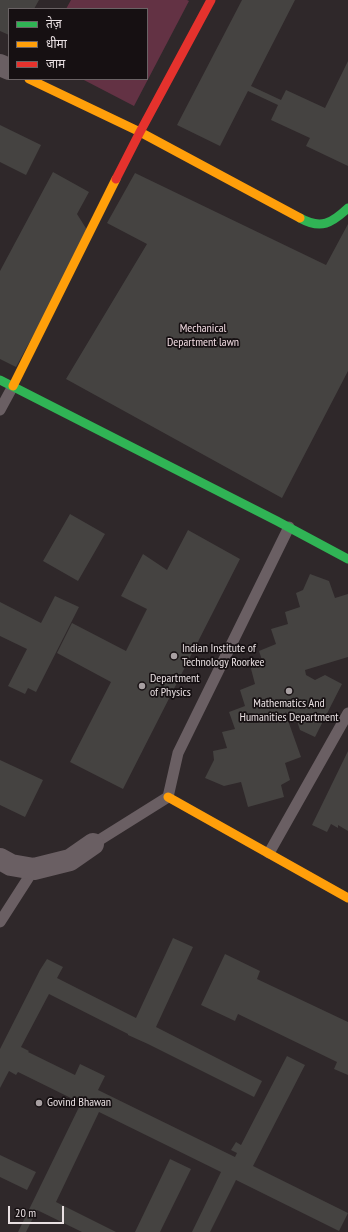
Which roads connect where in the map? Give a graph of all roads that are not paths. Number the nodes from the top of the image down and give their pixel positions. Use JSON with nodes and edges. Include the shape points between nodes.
{"nodes":[{"id":1,"x":211,"y":0,"type":"edge"},
{"id":2,"x":31,"y":80,"type":"edge"},
{"id":3,"x":140,"y":132,"type":"junction"},
{"id":4,"x":348,"y":208,"type":"edge"},
{"id":5,"x":0,"y":380,"type":"edge"},
{"id":6,"x":13,"y":386,"type":"junction"},
{"id":7,"x":0,"y":410,"type":"edge"},
{"id":8,"x":289,"y":527,"type":"junction"},
{"id":9,"x":348,"y":558,"type":"edge"},
{"id":10,"x":348,"y":713,"type":"edge"},
{"id":11,"x":168,"y":798,"type":"junction"},
{"id":12,"x":93,"y":844,"type":"joint"},
{"id":13,"x":268,"y":853,"type":"junction"},
{"id":14,"x":0,"y":859,"type":"edge"},
{"id":15,"x":34,"y":869,"type":"junction"},
{"id":16,"x":348,"y":898,"type":"edge"},
{"id":17,"x":0,"y":922,"type":"edge"}],
"edges":[{"from":1,"to":3,"type":"street"},
{"from":2,"to":3,"type":"street"},
{"from":3,"to":4,"type":"street","via":[[305,221],[320,225],[337,220]]},
{"from":3,"to":6,"type":"street"},
{"from":5,"to":6,"type":"street"},
{"from":6,"to":7,"type":"lane"},
{"from":6,"to":8,"type":"street"},
{"from":8,"to":9,"type":"street"},
{"from":8,"to":11,"type":"lane","via":[[178,753]]},
{"from":10,"to":13,"type":"lane"},
{"from":11,"to":12,"type":"lane"},
{"from":11,"to":13,"type":"street"},
{"from":12,"to":15,"type":"street","via":[[70,860]]},
{"from":13,"to":16,"type":"street"},
{"from":14,"to":15,"type":"street","via":[[11,865]]},
{"from":15,"to":17,"type":"lane"}]}
